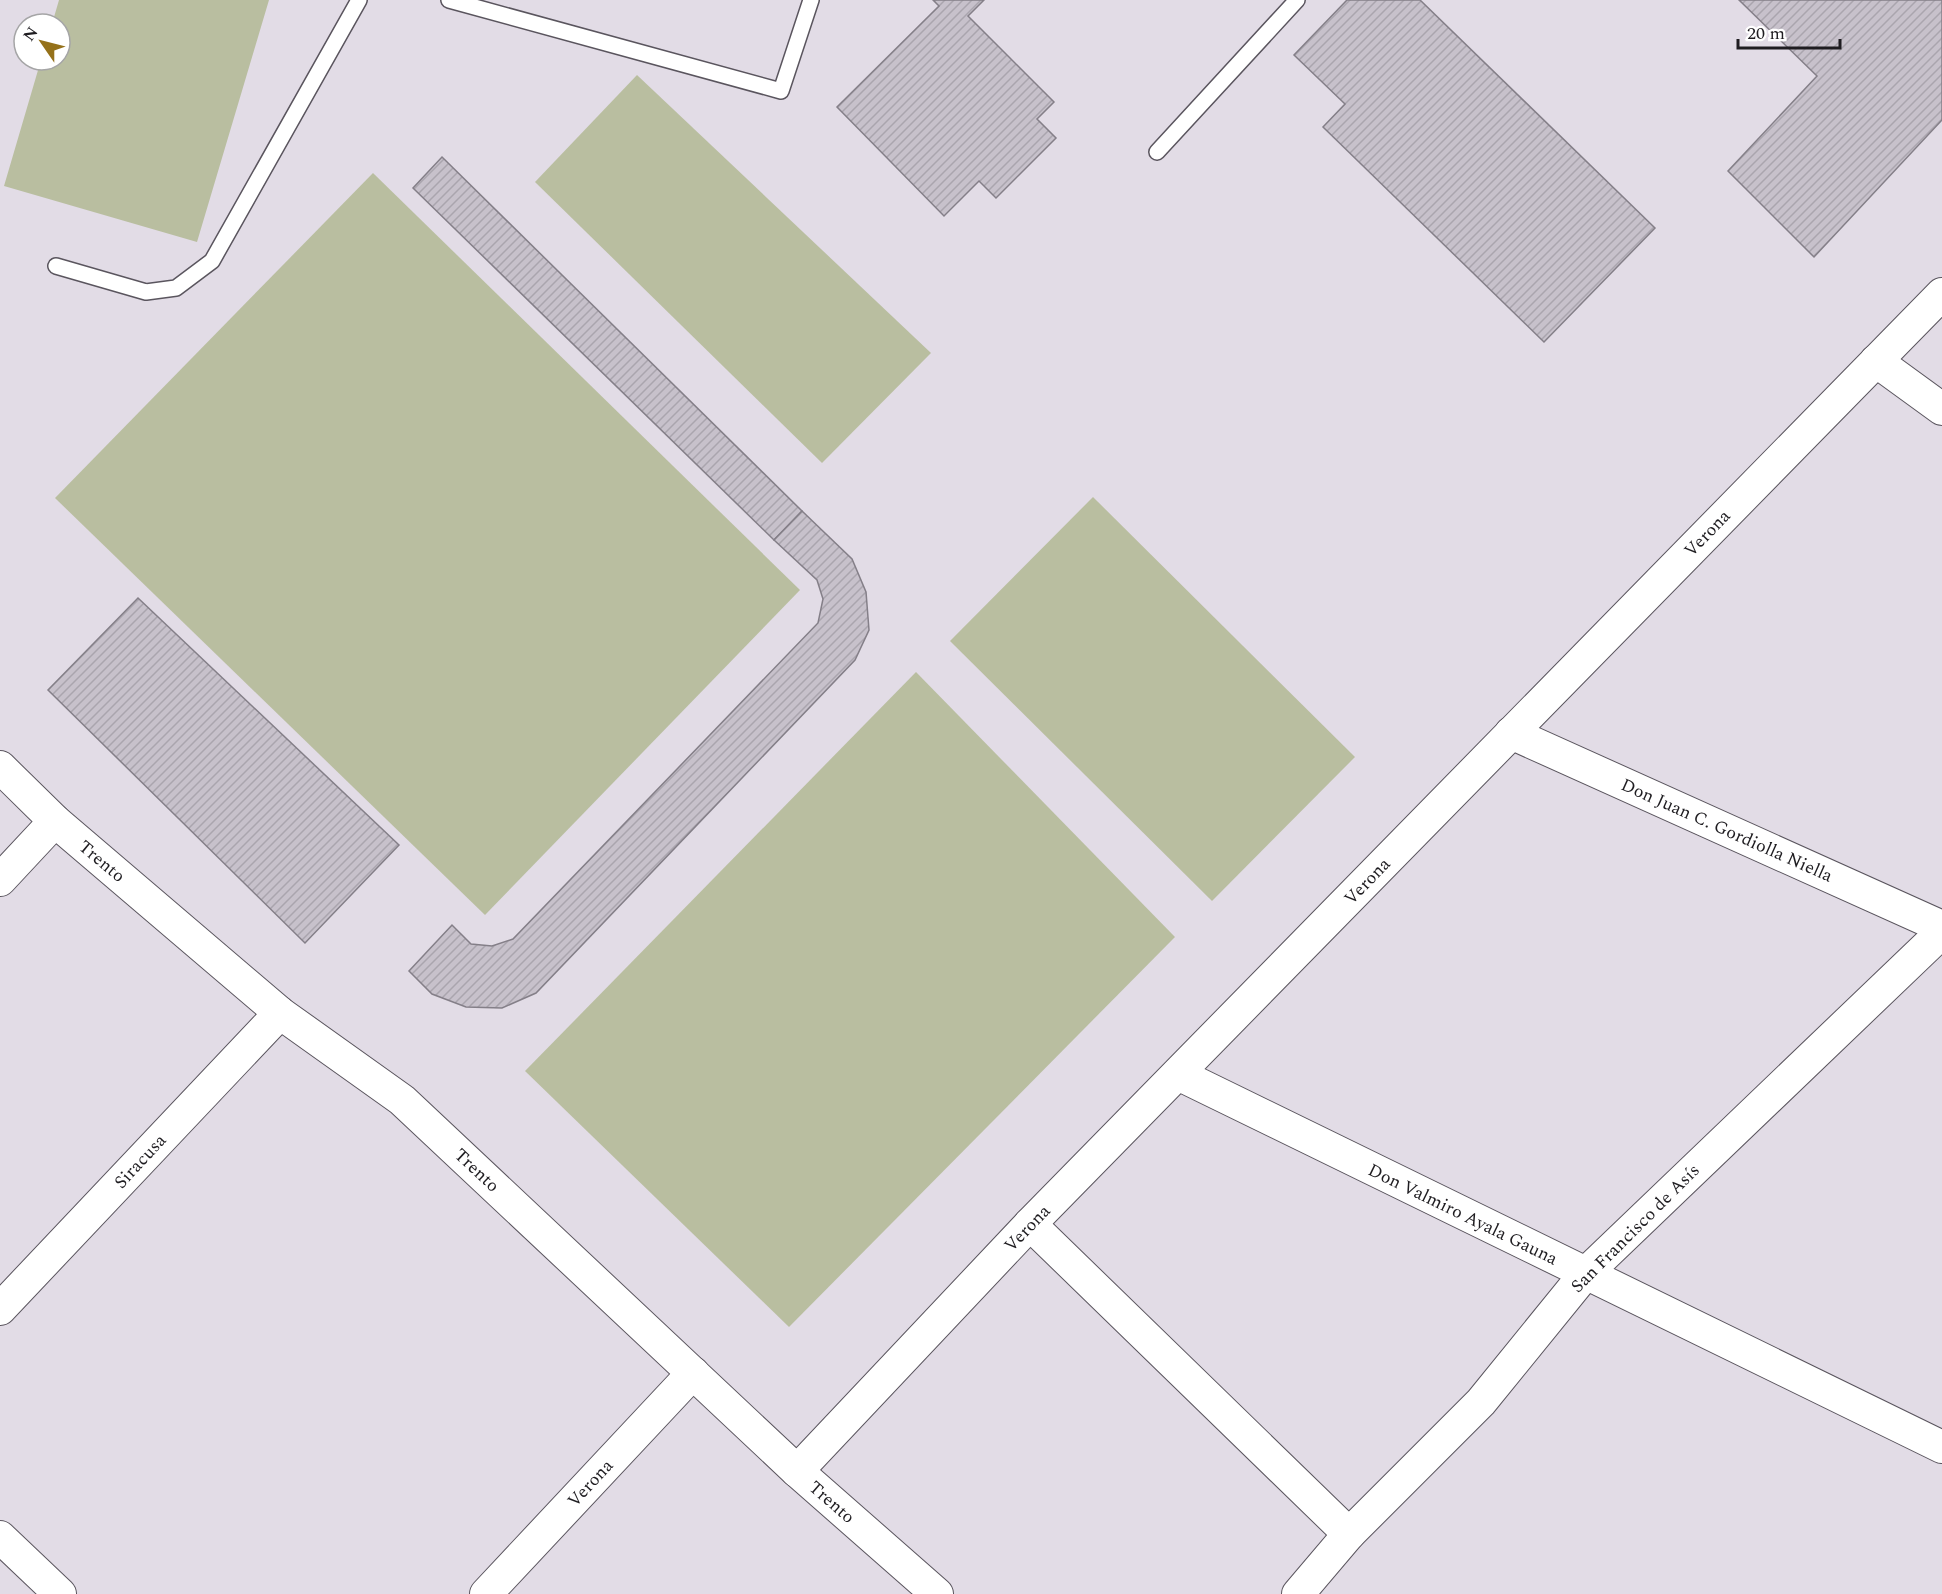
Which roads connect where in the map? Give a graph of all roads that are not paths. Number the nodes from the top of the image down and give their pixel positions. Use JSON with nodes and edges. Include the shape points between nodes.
{"nodes":[{"id":1,"x":359,"y":0,"type":"edge"},
{"id":2,"x":448,"y":0,"type":"edge"},
{"id":3,"x":811,"y":0,"type":"edge"},
{"id":4,"x":1297,"y":0,"type":"edge"},
{"id":5,"x":1157,"y":152,"type":"dead end"},
{"id":6,"x":56,"y":266,"type":"dead end"},
{"id":7,"x":1942,"y":294,"type":"edge"},
{"id":8,"x":1876,"y":361,"type":"junction"},
{"id":9,"x":1942,"y":409,"type":"edge"},
{"id":10,"x":1511,"y":733,"type":"junction"},
{"id":11,"x":0,"y":767,"type":"edge"},
{"id":12,"x":56,"y":821,"type":"junction"},
{"id":13,"x":0,"y":880,"type":"edge"},
{"id":14,"x":1942,"y":927,"type":"edge"},
{"id":15,"x":1942,"y":932,"type":"edge"},
{"id":16,"x":280,"y":1013,"type":"junction"},
{"id":17,"x":1178,"y":1074,"type":"junction"},
{"id":18,"x":1030,"y":1224,"type":"junction"},
{"id":19,"x":1585,"y":1274,"type":"junction"},
{"id":20,"x":0,"y":1309,"type":"edge"},
{"id":21,"x":693,"y":1373,"type":"junction"},
{"id":22,"x":1942,"y":1447,"type":"edge"},
{"id":23,"x":796,"y":1471,"type":"junction"},
{"id":24,"x":1349,"y":1534,"type":"junction"},
{"id":25,"x":0,"y":1537,"type":"edge"},
{"id":26,"x":60,"y":1594,"type":"edge"},
{"id":27,"x":486,"y":1594,"type":"edge"},
{"id":28,"x":937,"y":1594,"type":"edge"},
{"id":29,"x":1298,"y":1594,"type":"edge"}],
"edges":[{"from":1,"to":6,"type":"lane","via":[[212,261],[176,288],[146,292]]},
{"from":2,"to":3,"type":"lane","via":[[781,91]]},
{"from":4,"to":5,"type":"lane"},
{"from":7,"to":8,"type":"street","name":"Verona"},
{"from":8,"to":9,"type":"street"},
{"from":8,"to":10,"type":"street","name":"Verona"},
{"from":10,"to":14,"type":"street","name":"Don Juan C. Gordiolla Niella"},
{"from":10,"to":17,"type":"street","name":"Verona"},
{"from":11,"to":12,"type":"street","name":"Trento"},
{"from":12,"to":13,"type":"street"},
{"from":12,"to":16,"type":"street","name":"Trento"},
{"from":15,"to":19,"type":"street","name":"San Francisco de Asís"},
{"from":16,"to":20,"type":"street","name":"Siracusa"},
{"from":16,"to":21,"type":"street","name":"Trento","via":[[402,1100]]},
{"from":17,"to":18,"type":"street","name":"Verona"},
{"from":17,"to":19,"type":"street","name":"Don Valmiro Ayala Gauna"},
{"from":18,"to":23,"type":"street","name":"Verona"},
{"from":18,"to":24,"type":"street"},
{"from":19,"to":22,"type":"street","name":"Don Valmiro Ayala Gauna"},
{"from":19,"to":24,"type":"street","name":"San Francisco de Asís","via":[[1481,1402]]},
{"from":21,"to":23,"type":"street","name":"Trento"},
{"from":21,"to":27,"type":"street","name":"Verona"},
{"from":23,"to":28,"type":"street","name":"Trento"},
{"from":24,"to":29,"type":"street","name":"San Francisco de Asís"},
{"from":25,"to":26,"type":"street"}]}
